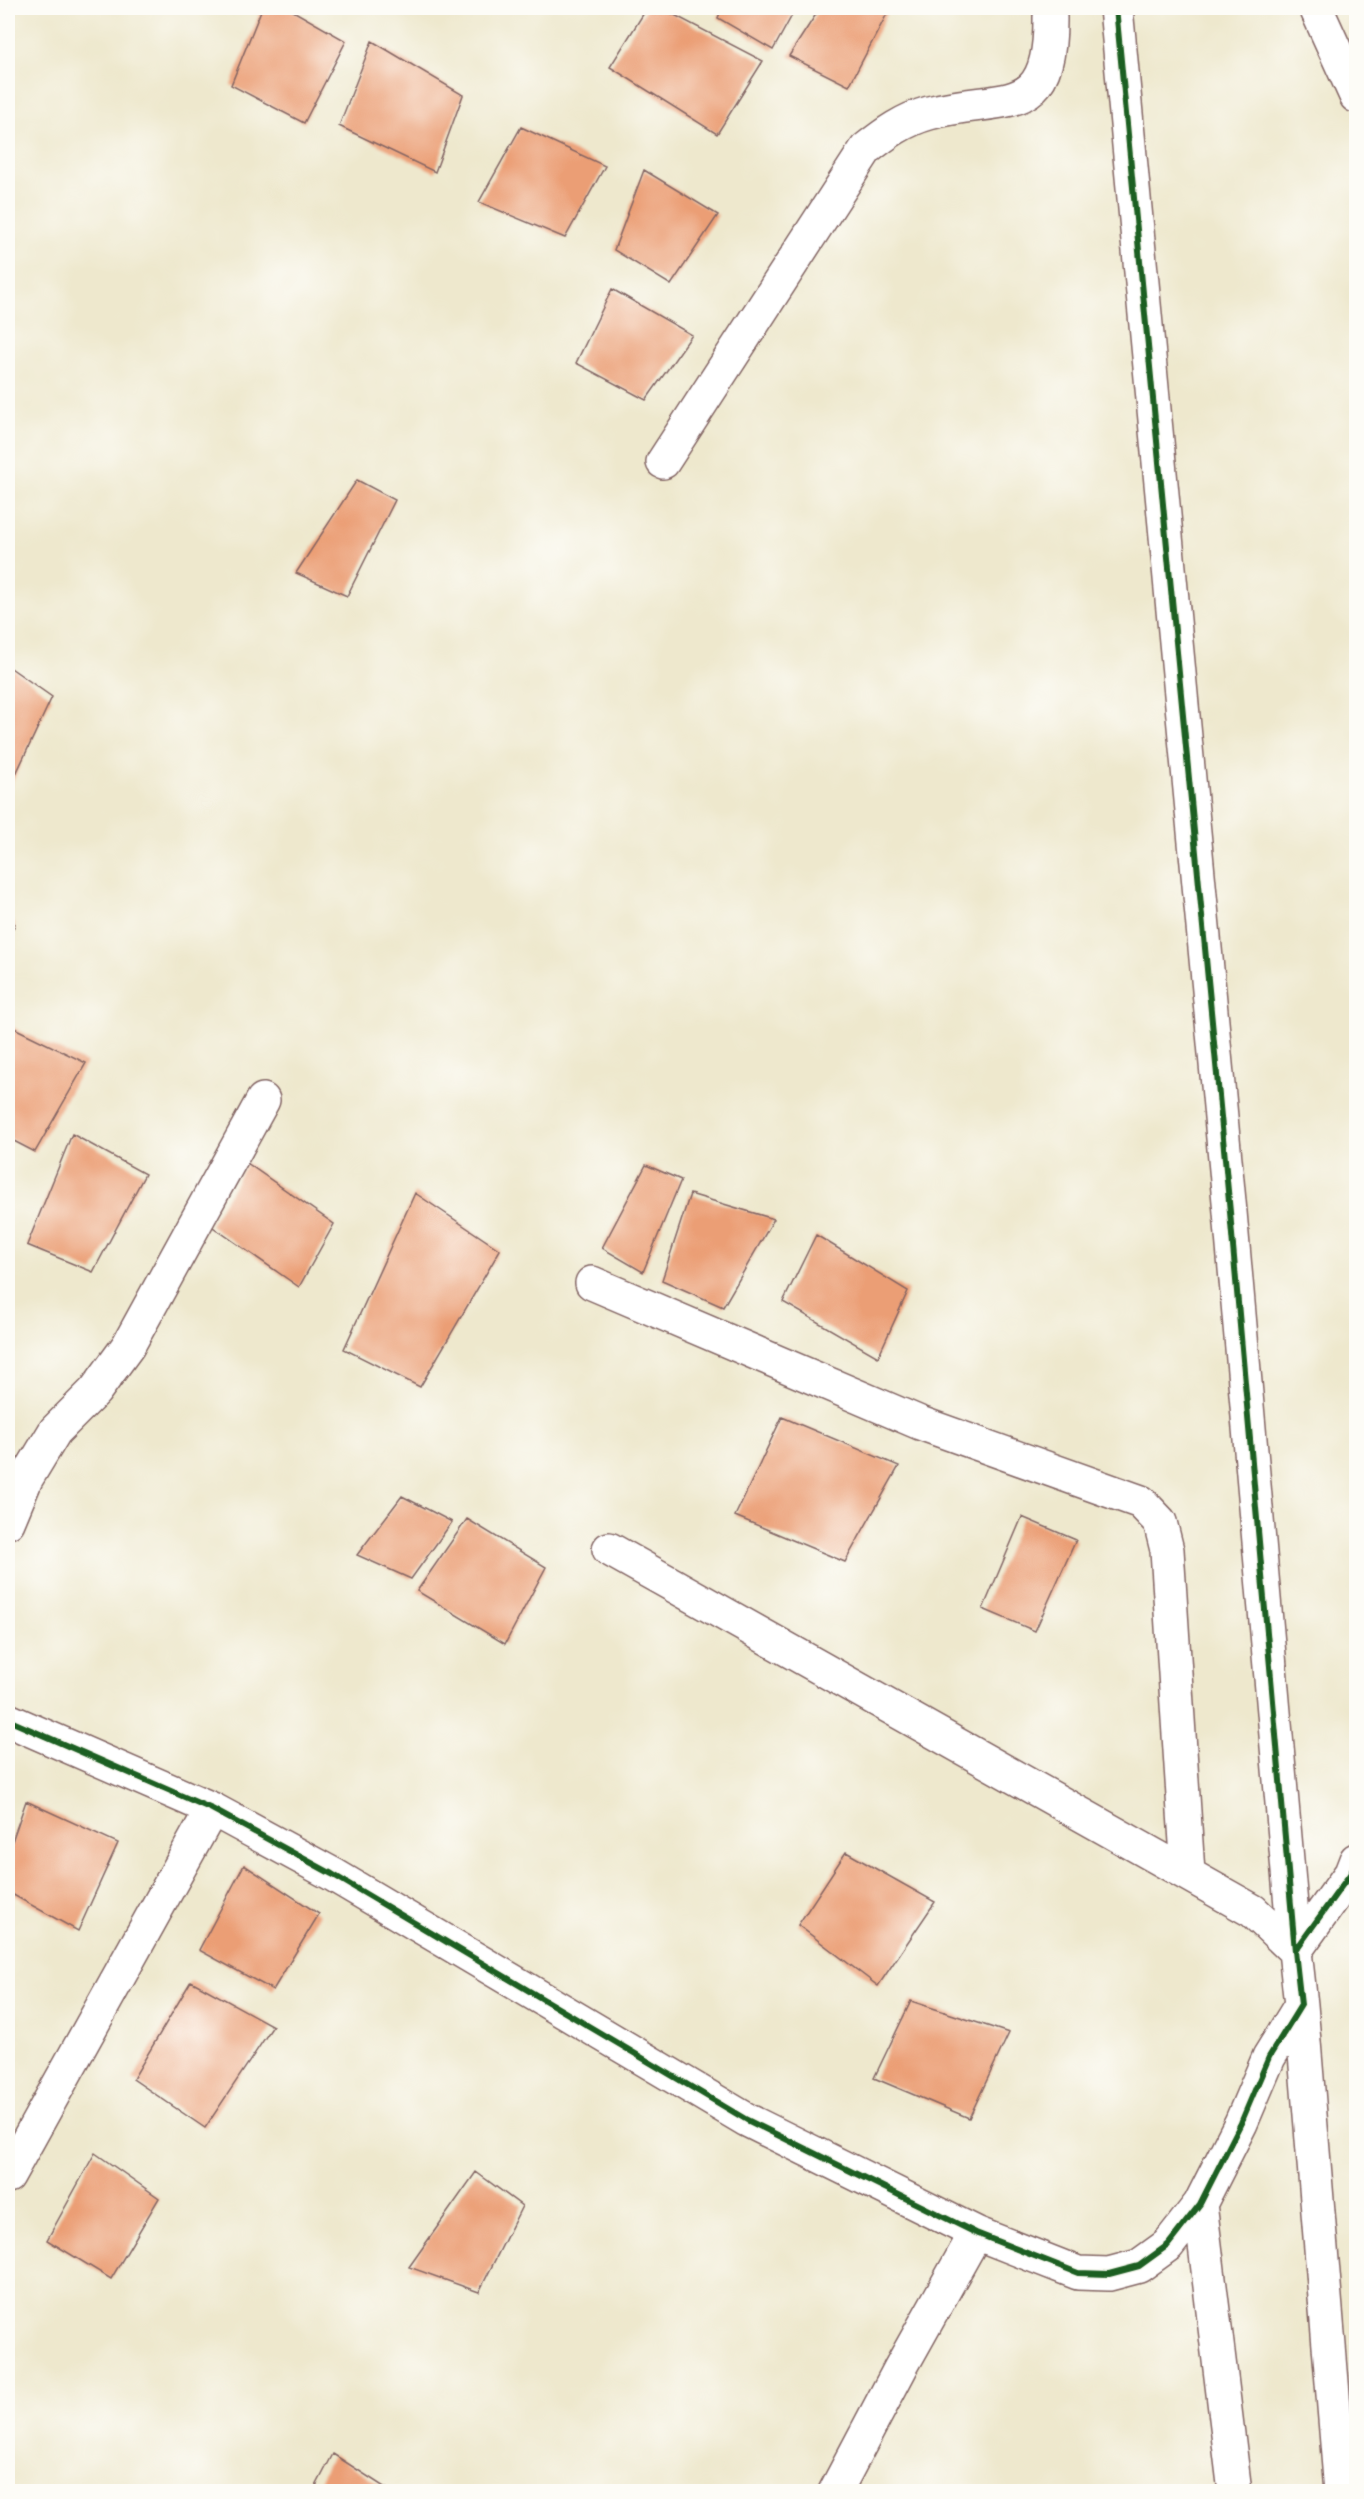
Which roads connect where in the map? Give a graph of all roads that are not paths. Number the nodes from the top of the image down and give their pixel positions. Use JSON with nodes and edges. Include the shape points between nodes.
{"nodes":[{"id":1,"x":1116,"y":8,"type":"edge"},
{"id":2,"x":1316,"y":8,"type":"edge"},
{"id":3,"x":1048,"y":11,"type":"edge"},
{"id":4,"x":1356,"y":96,"type":"edge"},
{"id":5,"x":663,"y":462,"type":"dead end"},
{"id":6,"x":263,"y":1100,"type":"dead end"},
{"id":7,"x":592,"y":1283,"type":"dead end"},
{"id":8,"x":8,"y":1522,"type":"edge"},
{"id":9,"x":609,"y":1549,"type":"dead end"},
{"id":10,"x":8,"y":1720,"type":"edge"},
{"id":11,"x":212,"y":1809,"type":"junction"},
{"id":12,"x":1356,"y":1860,"type":"edge"},
{"id":13,"x":1188,"y":1873,"type":"junction"},
{"id":14,"x":1295,"y":1951,"type":"junction"},
{"id":15,"x":1301,"y":2005,"type":"junction"},
{"id":16,"x":8,"y":2176,"type":"edge"},
{"id":17,"x":1200,"y":2204,"type":"junction"},
{"id":18,"x":976,"y":2234,"type":"junction"},
{"id":19,"x":835,"y":2492,"type":"edge"},
{"id":20,"x":1235,"y":2492,"type":"edge"},
{"id":21,"x":1341,"y":2492,"type":"edge"}],
"edges":[{"from":1,"to":14,"type":"street","via":[[1230,1212]]},
{"from":2,"to":4,"type":"street"},
{"from":3,"to":5,"type":"street","via":[[1050,50],[1041,78],[1027,92],[1006,102],[930,113],[898,124],[866,149]]},
{"from":6,"to":8,"type":"street","via":[[128,1346],[95,1390],[55,1431],[26,1479]]},
{"from":7,"to":13,"type":"street","via":[[920,1423],[1141,1502],[1160,1522],[1167,1550]]},
{"from":9,"to":13,"type":"street"},
{"from":10,"to":11,"type":"street"},
{"from":11,"to":16,"type":"street"},
{"from":11,"to":18,"type":"street","via":[[332,1874],[747,2120]]},
{"from":12,"to":14,"type":"street","via":[[1351,1873]]},
{"from":13,"to":14,"type":"street","via":[[1253,1911]]},
{"from":14,"to":15,"type":"street"},
{"from":15,"to":17,"type":"street","via":[[1269,2057]]},
{"from":15,"to":21,"type":"street"},
{"from":17,"to":18,"type":"street","via":[[1168,2245],[1139,2266],[1109,2274],[1078,2273]]},
{"from":17,"to":20,"type":"street"},
{"from":18,"to":19,"type":"street"}]}
